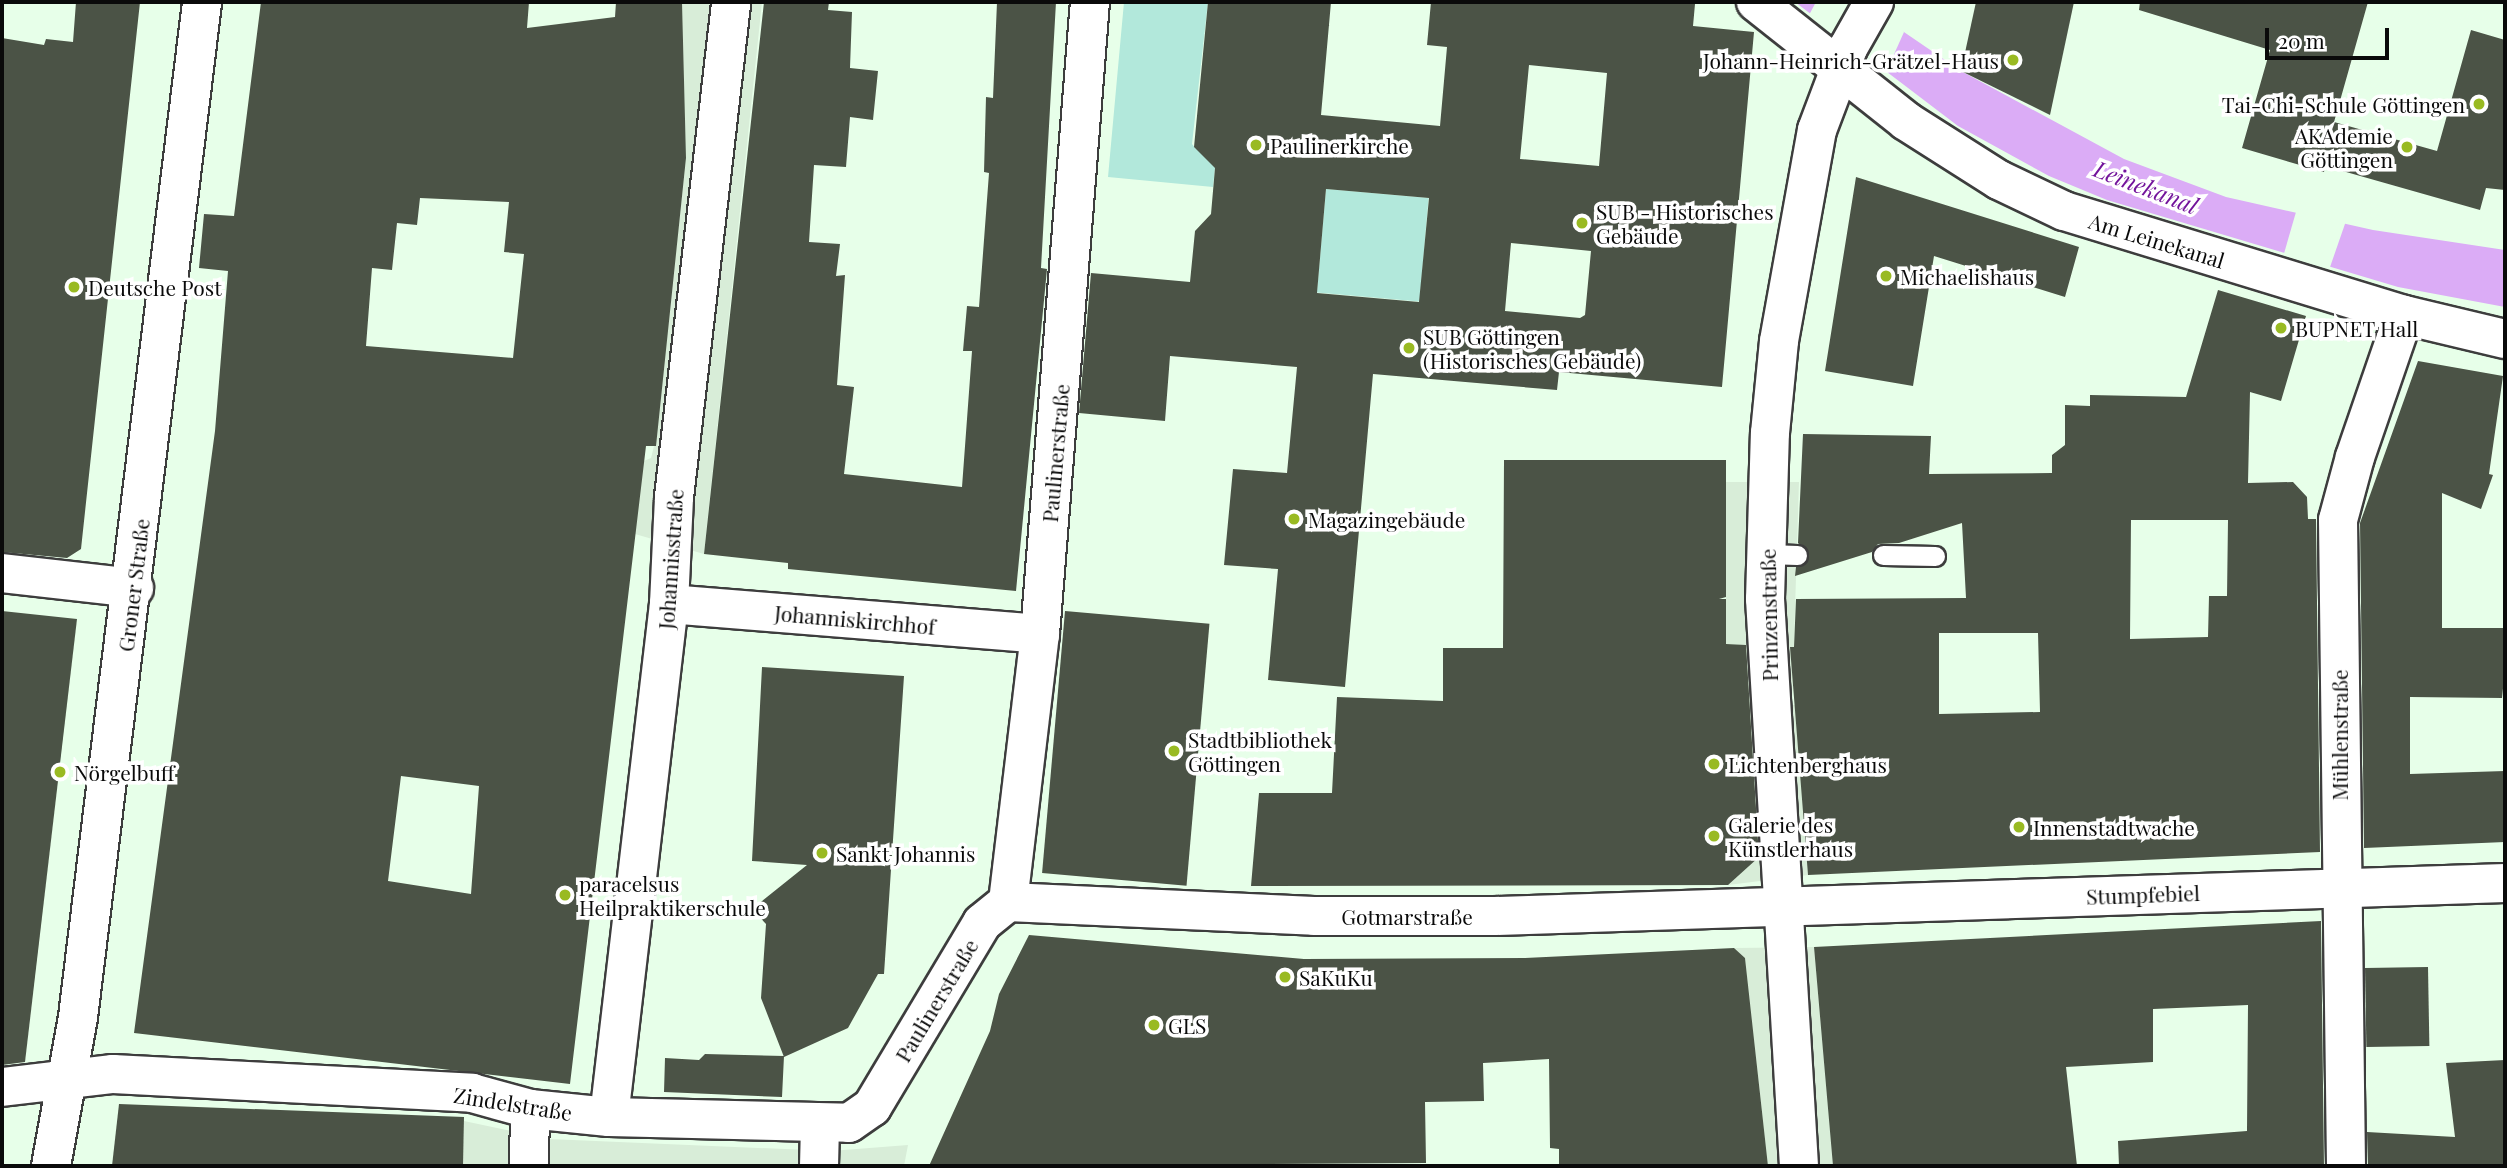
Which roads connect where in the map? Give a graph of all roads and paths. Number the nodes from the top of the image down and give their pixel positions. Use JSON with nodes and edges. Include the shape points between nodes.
{"nodes":[{"id":1,"x":202,"y":2,"type":"edge"},
{"id":2,"x":731,"y":2,"type":"edge"},
{"id":3,"x":1090,"y":2,"type":"edge"},
{"id":4,"x":1756,"y":2,"type":"edge"},
{"id":5,"x":1873,"y":2,"type":"edge"},
{"id":6,"x":1843,"y":60,"type":"junction"},
{"id":7,"x":2404,"y":315,"type":"junction"},
{"id":8,"x":2505,"y":339,"type":"edge"},
{"id":9,"x":1883,"y":555,"type":"dead end"},
{"id":10,"x":1934,"y":556,"type":"dead end"},
{"id":11,"x":2,"y":573,"type":"edge"},
{"id":12,"x":134,"y":588,"type":"junction"},
{"id":13,"x":669,"y":604,"type":"junction"},
{"id":14,"x":1040,"y":634,"type":"junction"},
{"id":15,"x":2505,"y":883,"type":"edge"},
{"id":16,"x":2340,"y":887,"type":"junction"},
{"id":17,"x":1021,"y":903,"type":"junction"},
{"id":18,"x":1781,"y":907,"type":"junction"},
{"id":19,"x":65,"y":1081,"type":"junction"},
{"id":20,"x":2,"y":1087,"type":"edge"},
{"id":21,"x":872,"y":1107,"type":"joint"},
{"id":22,"x":530,"y":1109,"type":"junction"},
{"id":23,"x":608,"y":1117,"type":"junction"},
{"id":24,"x":820,"y":1125,"type":"junction"},
{"id":25,"x":51,"y":1166,"type":"edge"},
{"id":26,"x":529,"y":1166,"type":"edge"},
{"id":27,"x":819,"y":1166,"type":"edge"},
{"id":28,"x":1799,"y":1166,"type":"edge"},
{"id":29,"x":2346,"y":1166,"type":"edge"}],
"edges":[{"from":1,"to":12,"type":"street","name":"Groner Straße"},
{"from":2,"to":13,"type":"street","name":"Johannisstraße","via":[[674,496]]},
{"from":3,"to":14,"type":"street","name":"Paulinerstraße"},
{"from":4,"to":6,"type":"street","name":"Am Leinekanal"},
{"from":5,"to":6,"type":"street","name":"Prinzenstraße"},
{"from":6,"to":7,"type":"street","name":"Am Leinekanal","via":[[1906,121],[1999,180],[2064,211]]},
{"from":6,"to":18,"type":"street","name":"Prinzenstraße","via":[[1817,130],[1787,290],[1768,482],[1782,554]]},
{"from":7,"to":8,"type":"street","name":"Am Leinekanal"},
{"from":7,"to":16,"type":"street","name":"Mühlenstraße","via":[[2338,520]]},
{"from":9,"to":10,"type":"lane"},
{"from":11,"to":12,"type":"street"},
{"from":12,"to":19,"type":"street","name":"Groner Straße","via":[[78,1017]]},
{"from":13,"to":14,"type":"street","name":"Johanniskirchhof"},
{"from":13,"to":23,"type":"street","name":"Johannisstraße"},
{"from":14,"to":17,"type":"street","name":"Paulinerstraße"},
{"from":15,"to":16,"type":"street","name":"Stumpfebiel"},
{"from":16,"to":18,"type":"street","name":"Stumpfebiel"},
{"from":16,"to":29,"type":"street","name":"Mühlenstraße"},
{"from":17,"to":18,"type":"street","name":"Gotmarstraße","via":[[1314,916]]},
{"from":17,"to":21,"type":"street","name":"Paulinerstraße","via":[[982,923]]},
{"from":18,"to":28,"type":"street","name":"Prinzenstraße"},
{"from":19,"to":20,"type":"street","name":"Zindelstraße"},
{"from":19,"to":22,"type":"street","name":"Zindelstraße","via":[[113,1074],[472,1093]]},
{"from":19,"to":25,"type":"street","name":"Groner Straße"},
{"from":21,"to":24,"type":"street","name":"Zindelstraße","via":[[849,1123]]},
{"from":22,"to":23,"type":"street","name":"Zindelstraße"},
{"from":22,"to":26,"type":"street"},
{"from":23,"to":24,"type":"street","name":"Zindelstraße"},
{"from":24,"to":27,"type":"street"}]}
